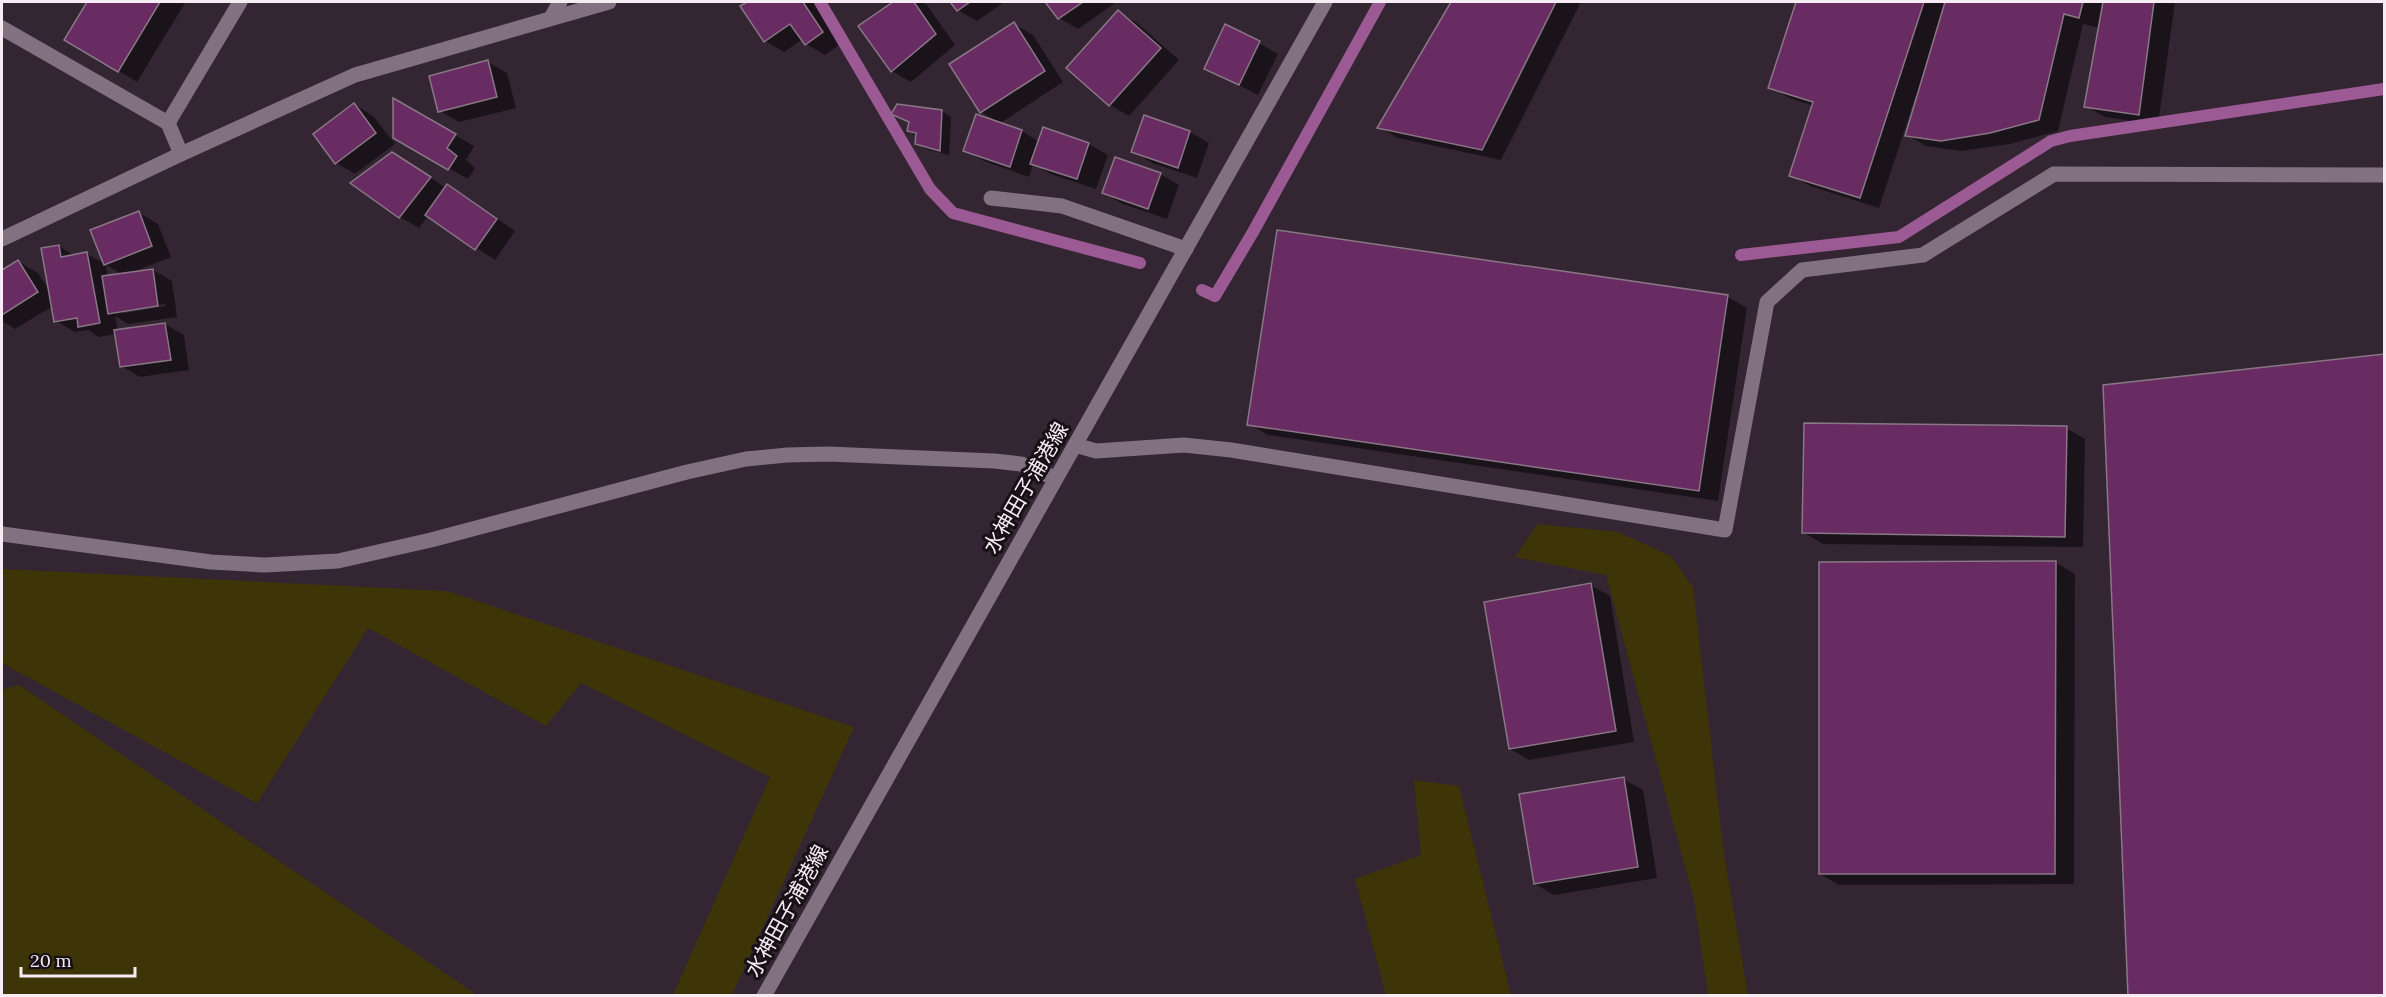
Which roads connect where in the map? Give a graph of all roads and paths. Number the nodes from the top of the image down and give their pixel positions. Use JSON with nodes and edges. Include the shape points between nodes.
{"nodes":[{"id":1,"x":240,"y":2,"type":"edge"},
{"id":2,"x":560,"y":2,"type":"edge"},
{"id":3,"x":609,"y":2,"type":"edge"},
{"id":4,"x":1325,"y":2,"type":"edge"},
{"id":5,"x":551,"y":18,"type":"junction"},
{"id":6,"x":2,"y":28,"type":"edge"},
{"id":7,"x":168,"y":123,"type":"junction"},
{"id":8,"x":181,"y":154,"type":"junction"},
{"id":9,"x":2385,"y":176,"type":"edge"},
{"id":10,"x":991,"y":198,"type":"dead end"},
{"id":11,"x":2,"y":239,"type":"edge"},
{"id":12,"x":1186,"y":249,"type":"junction"},
{"id":13,"x":1075,"y":446,"type":"junction"},
{"id":14,"x":1055,"y":478,"type":"junction"},
{"id":15,"x":2,"y":534,"type":"edge"},
{"id":16,"x":764,"y":996,"type":"edge"}],
"edges":[{"from":1,"to":7,"type":"street"},
{"from":2,"to":5,"type":"street"},
{"from":3,"to":5,"type":"street"},
{"from":4,"to":12,"type":"street","name":"水神田子浦港線"},
{"from":5,"to":8,"type":"street","via":[[355,75]]},
{"from":6,"to":7,"type":"street"},
{"from":7,"to":8,"type":"street"},
{"from":8,"to":11,"type":"street"},
{"from":9,"to":13,"type":"street","via":[[2054,174],[1923,255],[1802,270],[1767,302],[1725,530],[1231,450],[1184,445],[1096,451]]},
{"from":10,"to":12,"type":"street","via":[[1062,206]]},
{"from":12,"to":13,"type":"street","name":"水神田子浦港線"},
{"from":13,"to":14,"type":"street","name":"水神田子浦港線"},
{"from":14,"to":15,"type":"street","via":[[1020,464],[994,461],[828,454],[746,459],[431,540],[312,563],[211,562]]},
{"from":14,"to":16,"type":"street","name":"水神田子浦港線"}]}
